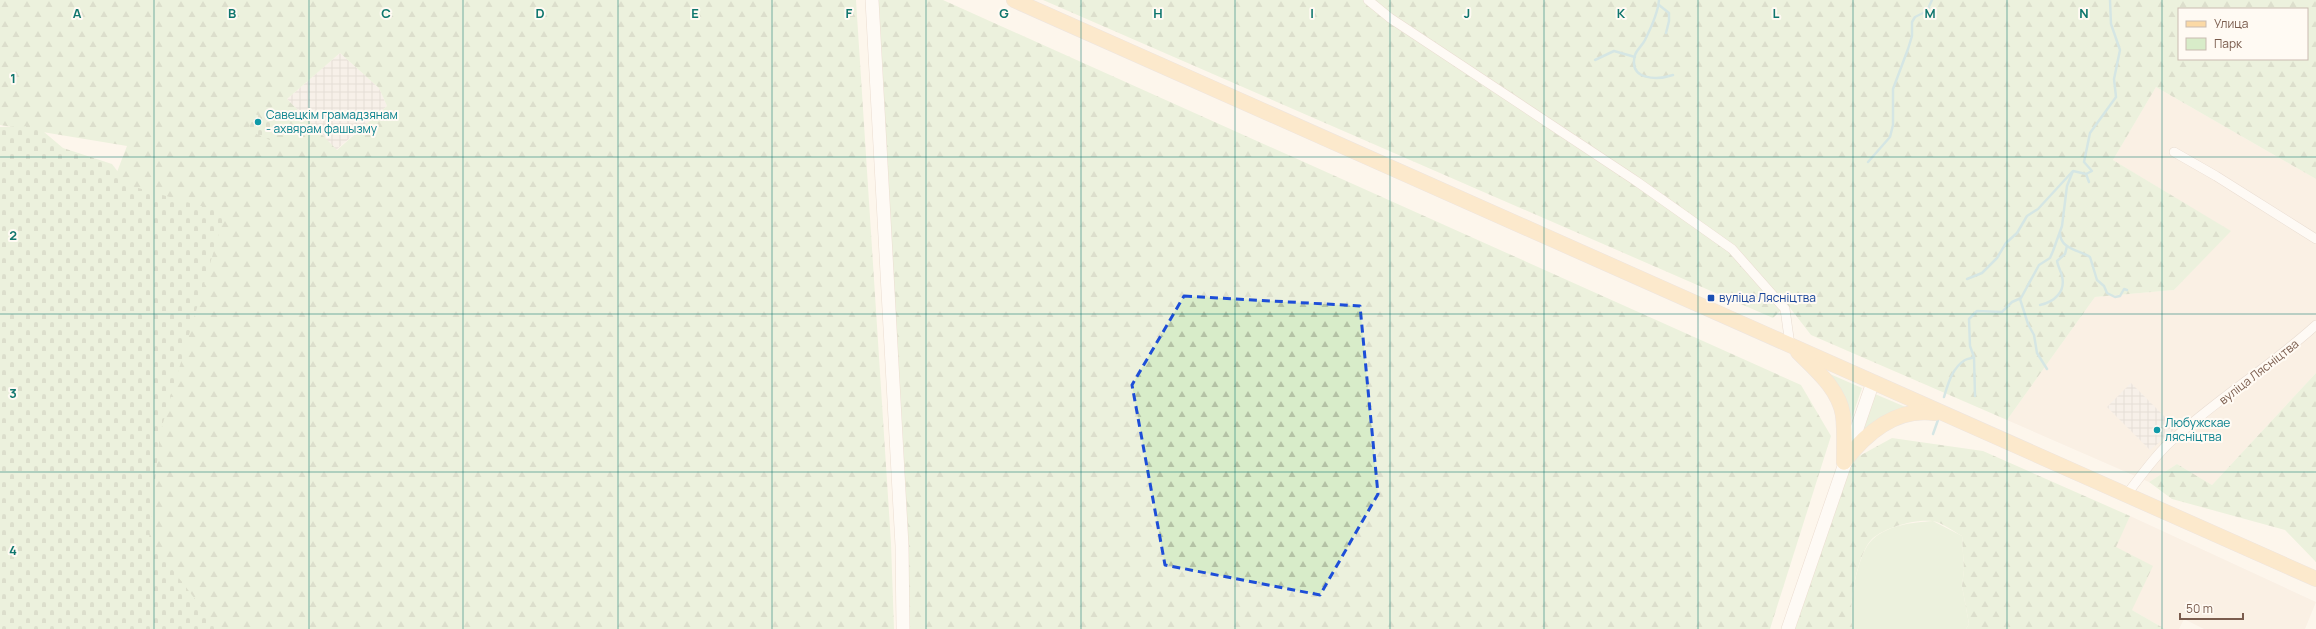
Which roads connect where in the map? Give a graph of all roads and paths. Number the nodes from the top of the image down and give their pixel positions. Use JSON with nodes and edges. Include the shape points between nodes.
{"nodes":[{"id":1,"x":872,"y":0,"type":"edge"},
{"id":2,"x":1014,"y":0,"type":"edge"},
{"id":3,"x":1368,"y":0,"type":"edge"},
{"id":4,"x":2174,"y":152,"type":"dead end"},
{"id":5,"x":2316,"y":239,"type":"edge"},
{"id":6,"x":2316,"y":325,"type":"edge"},
{"id":7,"x":1790,"y":345,"type":"junction"},
{"id":8,"x":1873,"y":382,"type":"junction"},
{"id":9,"x":1948,"y":415,"type":"junction"},
{"id":10,"x":1844,"y":462,"type":"junction"},
{"id":11,"x":2127,"y":494,"type":"junction"},
{"id":12,"x":2316,"y":579,"type":"edge"},
{"id":13,"x":903,"y":629,"type":"edge"},
{"id":14,"x":1788,"y":629,"type":"edge"}],
"edges":[{"from":1,"to":13,"type":"street","via":[[902,546]]},
{"from":2,"to":7,"type":"main road"},
{"from":3,"to":7,"type":"street","via":[[1390,18],[1636,181],[1732,249],[1785,309]]},
{"from":4,"to":5,"type":"street"},
{"from":6,"to":11,"type":"street","name":"вуліца Лясніцтва","via":[[2288,351],[2180,434],[2148,466]]},
{"from":7,"to":8,"type":"main road"},
{"from":7,"to":10,"type":"main road","via":[[1824,378],[1838,401],[1843,414]]},
{"from":8,"to":9,"type":"main road"},
{"from":8,"to":10,"type":"street"},
{"from":9,"to":10,"type":"main road","via":[[1923,411],[1888,421],[1858,443]]},
{"from":9,"to":11,"type":"main road"},
{"from":10,"to":14,"type":"street"},
{"from":11,"to":12,"type":"main road"}]}
